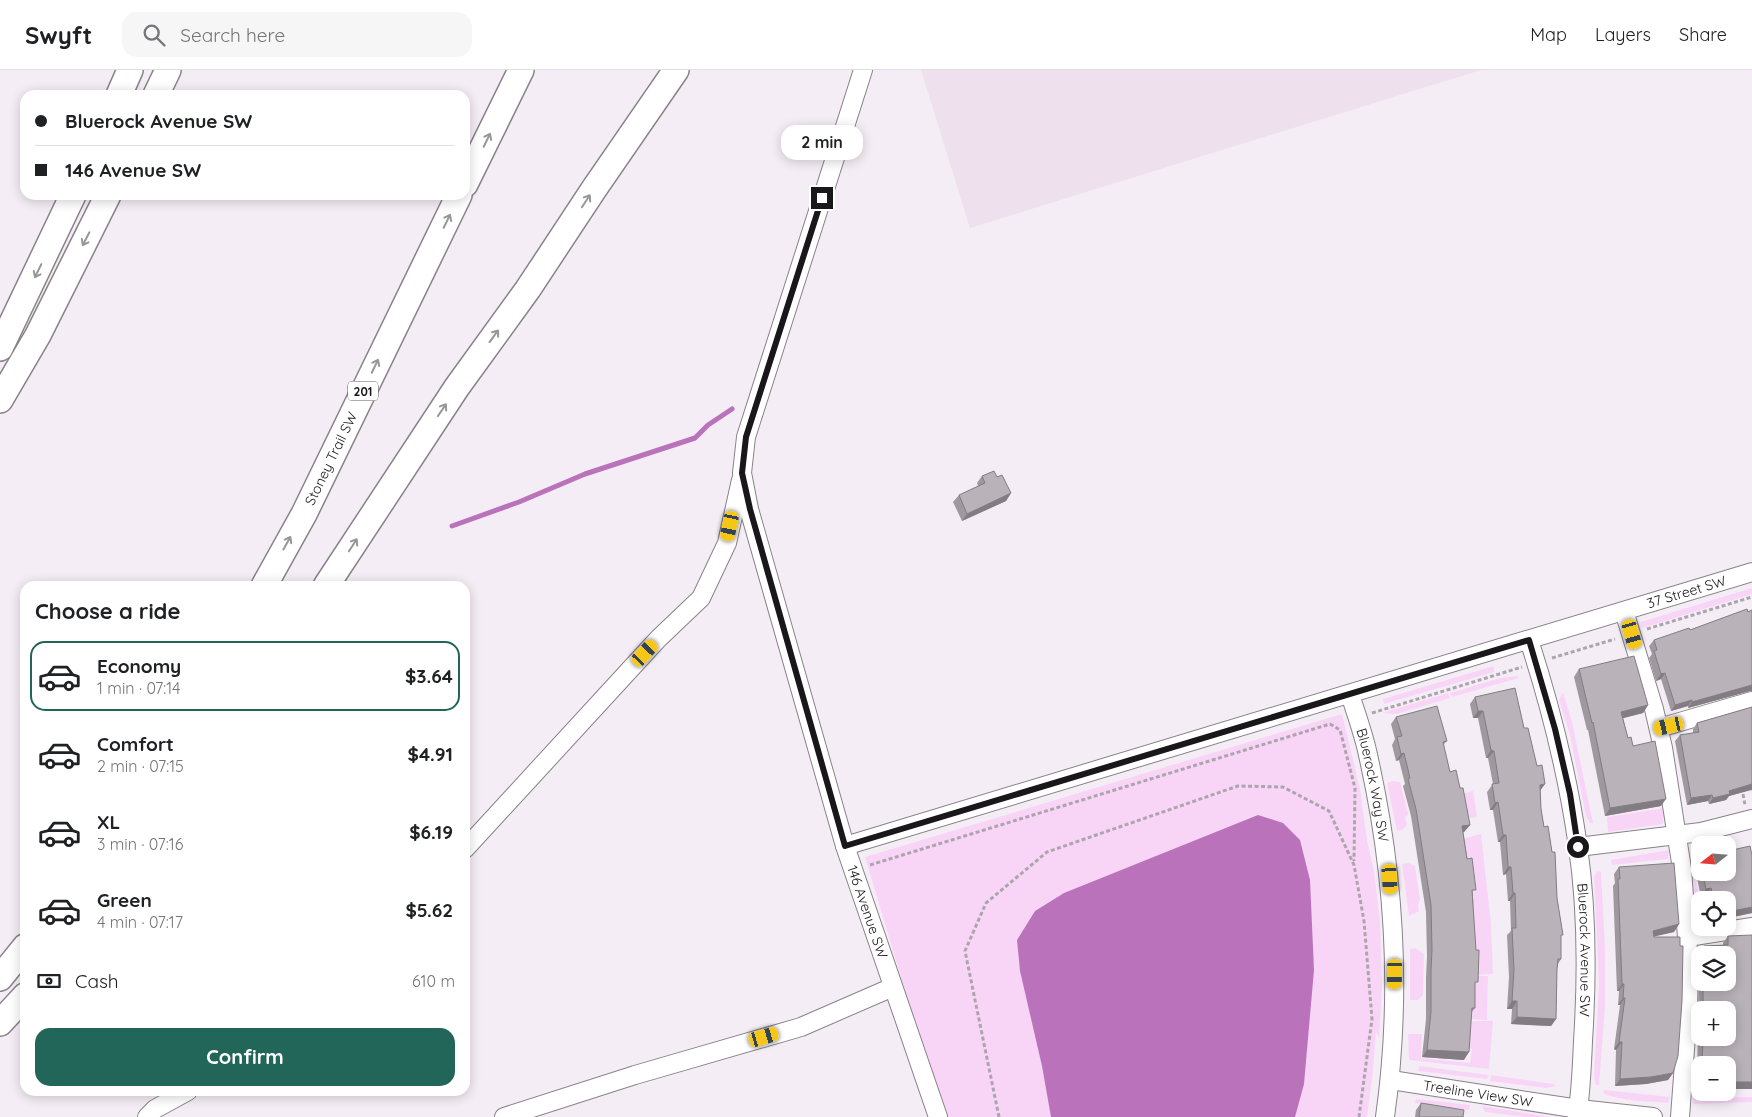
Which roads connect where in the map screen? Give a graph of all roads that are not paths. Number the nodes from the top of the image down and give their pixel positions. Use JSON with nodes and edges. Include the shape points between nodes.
{"nodes":[{"id":1,"x":130,"y":70,"type":"edge"},
{"id":2,"x":168,"y":70,"type":"edge"},
{"id":3,"x":521,"y":70,"type":"edge"},
{"id":4,"x":676,"y":70,"type":"edge"},
{"id":5,"x":863,"y":70,"type":"edge"},
{"id":6,"x":121,"y":90,"type":"edge"},
{"id":7,"x":158,"y":90,"type":"edge"},
{"id":8,"x":470,"y":174,"type":"edge"},
{"id":9,"x":71,"y":200,"type":"edge"},
{"id":10,"x":106,"y":200,"type":"edge"},
{"id":11,"x":457,"y":200,"type":"edge"},
{"id":12,"x":0,"y":348,"type":"edge"},
{"id":13,"x":0,"y":400,"type":"edge"},
{"id":14,"x":742,"y":473,"type":"junction"},
{"id":15,"x":1752,"y":572,"type":"edge"},
{"id":16,"x":267,"y":581,"type":"edge"},
{"id":17,"x":329,"y":581,"type":"edge"},
{"id":18,"x":1624,"y":611,"type":"junction"},
{"id":19,"x":1529,"y":640,"type":"junction"},
{"id":20,"x":1350,"y":694,"type":"junction"},
{"id":21,"x":1752,"y":701,"type":"edge"},
{"id":22,"x":1659,"y":728,"type":"junction"},
{"id":23,"x":1749,"y":814,"type":"edge"},
{"id":24,"x":1676,"y":834,"type":"junction"},
{"id":25,"x":470,"y":844,"type":"edge"},
{"id":26,"x":845,"y":846,"type":"junction"},
{"id":27,"x":1578,"y":847,"type":"junction"},
{"id":28,"x":1752,"y":927,"type":"edge"},
{"id":29,"x":1688,"y":937,"type":"junction"},
{"id":30,"x":20,"y":953,"type":"edge"},
{"id":31,"x":0,"y":978,"type":"edge"},
{"id":32,"x":893,"y":987,"type":"junction"},
{"id":33,"x":20,"y":1002,"type":"edge"},
{"id":34,"x":0,"y":1024,"type":"edge"},
{"id":35,"x":1391,"y":1080,"type":"junction"},
{"id":36,"x":179,"y":1096,"type":"edge"},
{"id":37,"x":1578,"y":1113,"type":"edge"},
{"id":38,"x":147,"y":1117,"type":"edge"},
{"id":39,"x":504,"y":1117,"type":"edge"},
{"id":40,"x":938,"y":1117,"type":"edge"},
{"id":41,"x":1385,"y":1117,"type":"edge"},
{"id":42,"x":1654,"y":1117,"type":"edge"},
{"id":43,"x":1680,"y":1117,"type":"edge"}],
"edges":[{"from":1,"to":6,"type":"highway"},
{"from":2,"to":7,"type":"highway"},
{"from":8,"to":3,"type":"highway","one_way":true},
{"from":17,"to":4,"type":"highway","one_way":true,"via":[[457,387],[528,290]]},
{"from":5,"to":14,"type":"street","name":"146 Avenue SW","via":[[746,437]]},
{"from":9,"to":12,"type":"highway","one_way":true},
{"from":10,"to":13,"type":"highway","one_way":true,"via":[[38,335]]},
{"from":16,"to":11,"type":"highway","name":"Stoney Trail SW","number":"201","one_way":true,"via":[[304,514]]},
{"from":14,"to":25,"type":"street","via":[[727,543],[701,598],[658,639]]},
{"from":14,"to":26,"type":"street","name":"146 Avenue SW"},
{"from":15,"to":18,"type":"street","name":"37 Street SW"},
{"from":18,"to":19,"type":"street","name":"37 Street SW"},
{"from":18,"to":22,"type":"street"},
{"from":19,"to":20,"type":"street","name":"37 Street SW"},
{"from":19,"to":27,"type":"street","name":"Bluerock Avenue SW","via":[[1556,732]]},
{"from":20,"to":26,"type":"street","name":"37 Street SW"},
{"from":20,"to":35,"type":"street","name":"Bluerock Way SW","via":[[1369,757],[1390,879],[1395,959]]},
{"from":21,"to":22,"type":"street"},
{"from":22,"to":24,"type":"street"},
{"from":23,"to":24,"type":"street","via":[[1701,832]]},
{"from":24,"to":27,"type":"street"},
{"from":24,"to":29,"type":"street","via":[[1682,863]]},
{"from":26,"to":32,"type":"street","name":"146 Avenue SW"},
{"from":27,"to":37,"type":"street","name":"Bluerock Avenue SW","via":[[1585,1003]]},
{"from":28,"to":29,"type":"street"},
{"from":29,"to":43,"type":"street","via":[[1688,1009]]},
{"from":30,"to":31,"type":"highway"},
{"from":32,"to":39,"type":"street","via":[[801,1026]]},
{"from":32,"to":40,"type":"street","name":"146 Avenue SW"},
{"from":33,"to":34,"type":"highway"},
{"from":35,"to":37,"type":"street","name":"Treeline View SW"},
{"from":35,"to":41,"type":"street","name":"Bluerock Way SW"},
{"from":36,"to":38,"type":"street"},
{"from":37,"to":42,"type":"street","name":"Treeline View SW"}]}
